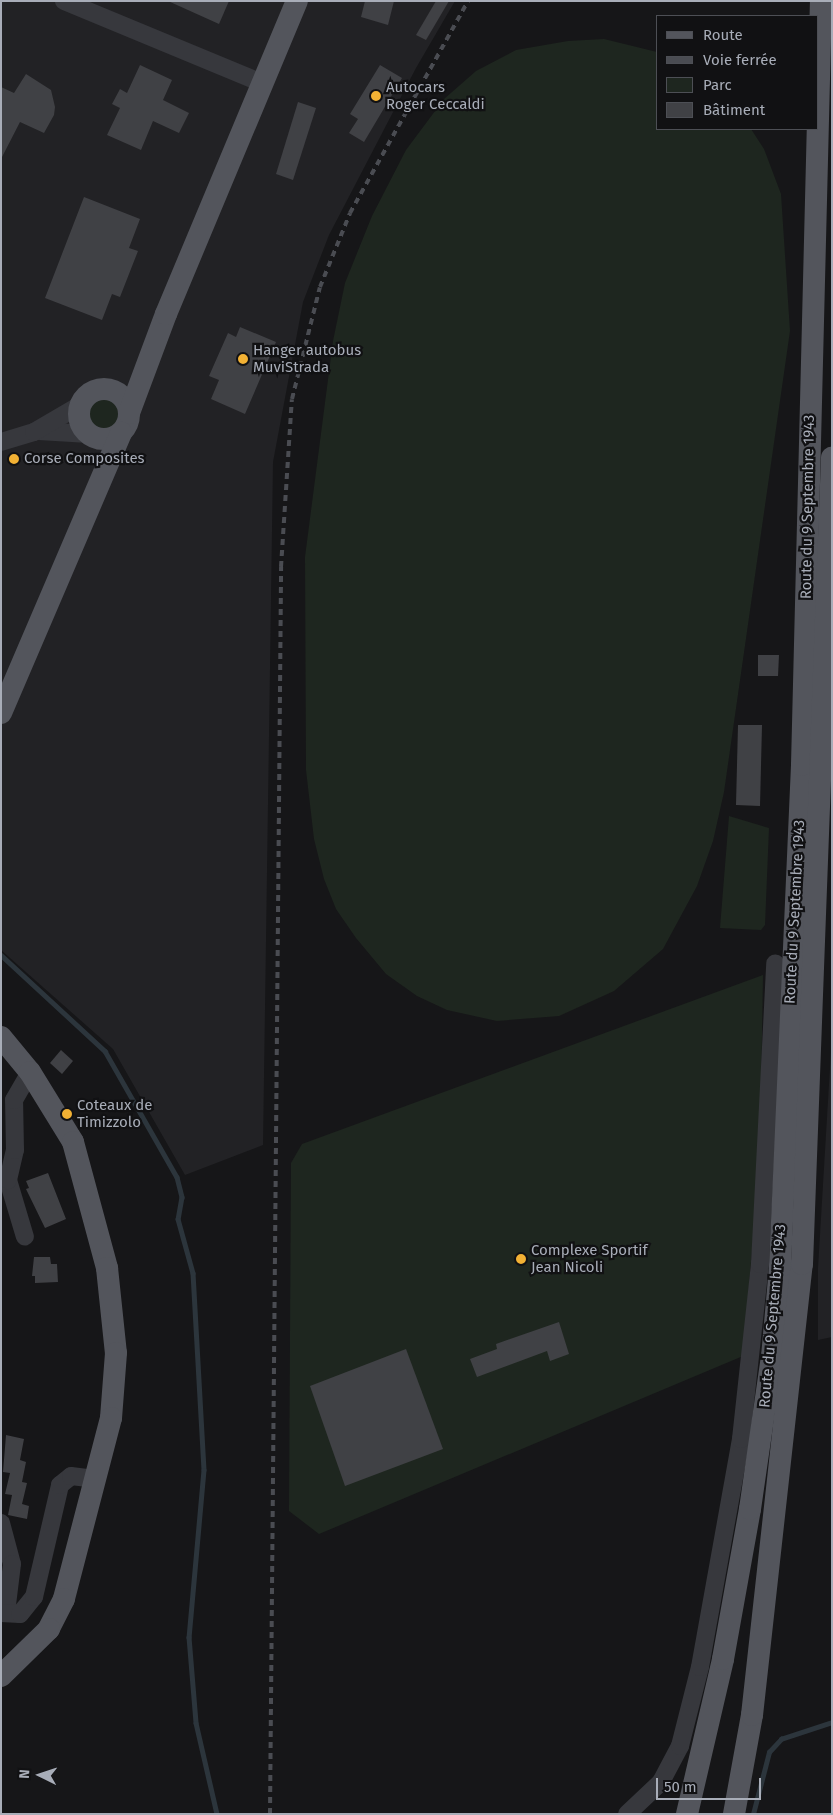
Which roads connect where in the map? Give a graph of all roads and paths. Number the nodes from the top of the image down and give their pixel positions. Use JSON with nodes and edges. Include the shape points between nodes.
{"nodes":[{"id":1,"x":64,"y":1,"type":"edge"},
{"id":2,"x":297,"y":1,"type":"edge"},
{"id":3,"x":822,"y":1,"type":"edge"},
{"id":4,"x":262,"y":83,"type":"junction"},
{"id":5,"x":166,"y":314,"type":"junction"},
{"id":6,"x":107,"y":390,"type":"junction"},
{"id":7,"x":80,"y":405,"type":"junction"},
{"id":8,"x":125,"y":423,"type":"junction"},
{"id":9,"x":34,"y":432,"type":"junction"},
{"id":10,"x":89,"y":434,"type":"junction"},
{"id":11,"x":1,"y":442,"type":"edge"},
{"id":12,"x":832,"y":458,"type":"edge"},
{"id":13,"x":97,"y":486,"type":"junction"},
{"id":14,"x":1,"y":713,"type":"edge"},
{"id":15,"x":775,"y":964,"type":"dead end"},
{"id":16,"x":1,"y":1037,"type":"edge"},
{"id":17,"x":30,"y":1072,"type":"junction"},
{"id":18,"x":5,"y":1180,"type":"edge"},
{"id":19,"x":25,"y":1237,"type":"dead end"},
{"id":20,"x":95,"y":1479,"type":"junction"},
{"id":21,"x":1,"y":1523,"type":"edge"},
{"id":22,"x":4,"y":1613,"type":"edge"},
{"id":23,"x":1,"y":1676,"type":"edge"},
{"id":24,"x":627,"y":1814,"type":"edge"},
{"id":25,"x":687,"y":1814,"type":"edge"},
{"id":26,"x":734,"y":1814,"type":"edge"}],
"edges":[{"from":1,"to":4,"type":"street"},
{"from":2,"to":4,"type":"main road"},
{"from":3,"to":25,"type":"main road","name":"Route du 9 Septembre 1943","via":[[802,765],[780,1267],[772,1357],[751,1500],[723,1659]]},
{"from":4,"to":5,"type":"main road"},
{"from":5,"to":6,"type":"main road","via":[[138,364],[122,382]]},
{"from":5,"to":8,"type":"main road"},
{"from":6,"to":7,"type":"main road","via":[[91,392]]},
{"from":6,"to":8,"type":"main road","via":[[122,396]]},
{"from":7,"to":9,"type":"street"},
{"from":7,"to":10,"type":"main road","via":[[81,424]]},
{"from":8,"to":10,"type":"main road","via":[[102,439]]},
{"from":8,"to":13,"type":"main road"},
{"from":9,"to":10,"type":"street","via":[[58,430]]},
{"from":9,"to":11,"type":"street"},
{"from":10,"to":13,"type":"main road","via":[[100,459]]},
{"from":12,"to":26,"type":"main road","name":"Route du 9 Septembre 1943","via":[[802,1264],[752,1715]]},
{"from":13,"to":14,"type":"main road"},
{"from":15,"to":24,"type":"street","via":[[760,1264],[739,1448],[700,1667],[682,1738],[661,1782]]},
{"from":16,"to":17,"type":"main road"},
{"from":17,"to":18,"type":"street","via":[[14,1100],[15,1150]]},
{"from":17,"to":20,"type":"main road","via":[[74,1142],[108,1268],[116,1353],[111,1418]]},
{"from":18,"to":19,"type":"street"},
{"from":20,"to":22,"type":"street","via":[[71,1476],[60,1485],[34,1597],[20,1614]]},
{"from":20,"to":23,"type":"main road","via":[[64,1599],[49,1629]]},
{"from":21,"to":22,"type":"street","via":[[12,1564]]}]}
